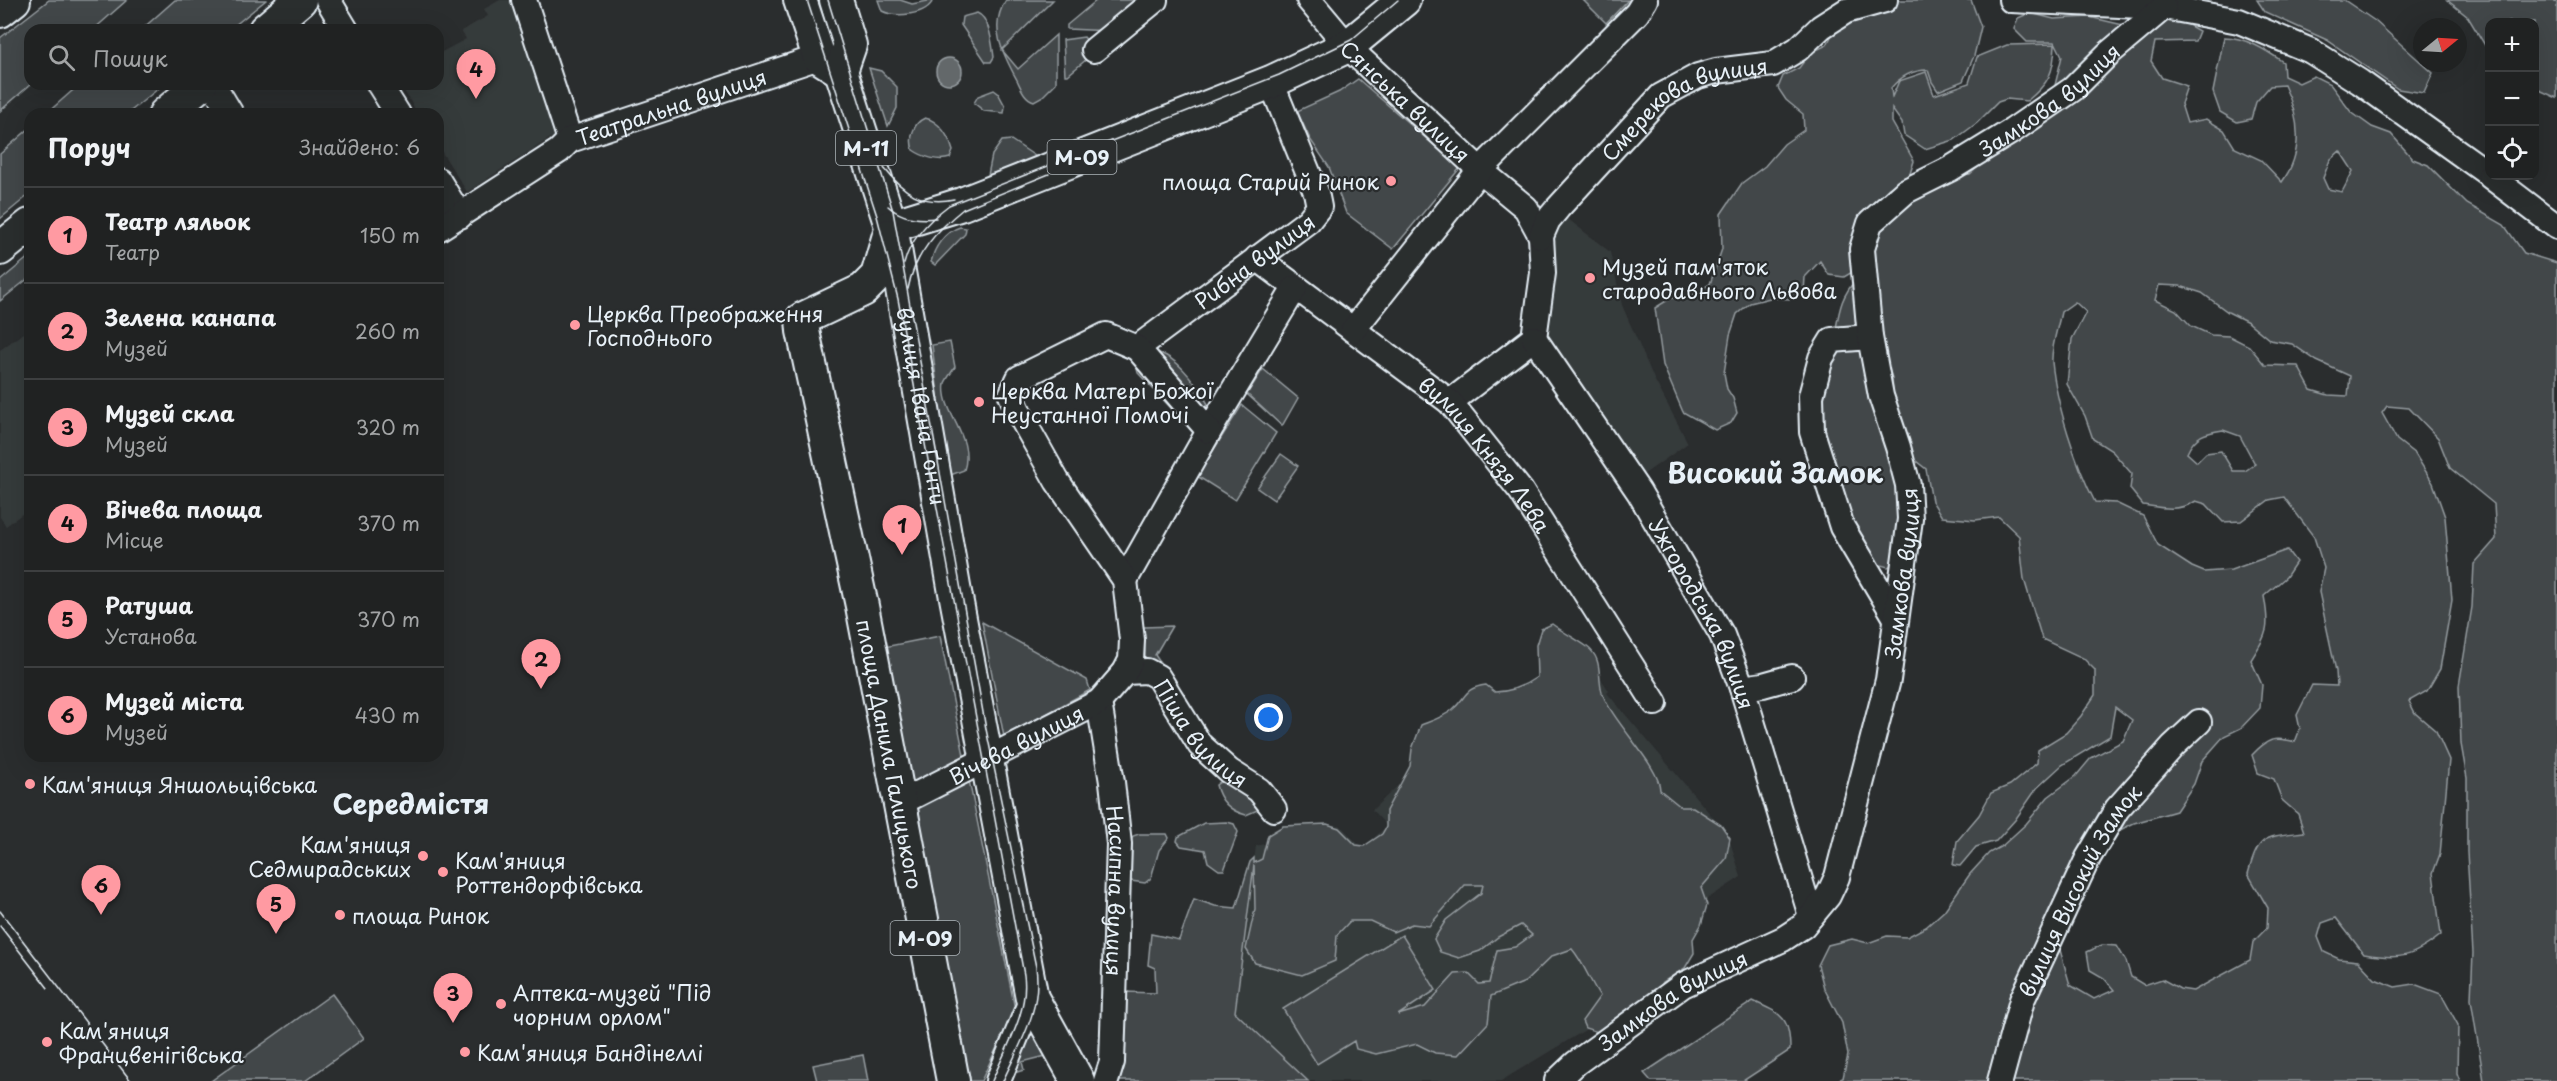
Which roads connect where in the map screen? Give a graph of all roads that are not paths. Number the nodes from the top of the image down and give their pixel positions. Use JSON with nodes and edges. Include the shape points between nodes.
{"nodes":[{"id":1,"x":14,"y":0,"type":"edge"},
{"id":2,"x":300,"y":0,"type":"edge"},
{"id":3,"x":328,"y":0,"type":"edge"},
{"id":4,"x":524,"y":0,"type":"edge"},
{"id":5,"x":800,"y":0,"type":"edge"},
{"id":6,"x":836,"y":0,"type":"edge"},
{"id":7,"x":1155,"y":0,"type":"edge"},
{"id":8,"x":1309,"y":0,"type":"edge"},
{"id":9,"x":1404,"y":0,"type":"edge"},
{"id":10,"x":1659,"y":0,"type":"edge"},
{"id":11,"x":1885,"y":0,"type":"edge"},
{"id":12,"x":2011,"y":0,"type":"edge"},
{"id":13,"x":1641,"y":7,"type":"edge"},
{"id":14,"x":2164,"y":7,"type":"junction"},
{"id":15,"x":0,"y":11,"type":"edge"},
{"id":16,"x":272,"y":24,"type":"edge"},
{"id":17,"x":342,"y":24,"type":"edge"},
{"id":18,"x":1348,"y":46,"type":"junction"},
{"id":19,"x":1094,"y":50,"type":"dead end"},
{"id":20,"x":830,"y":64,"type":"junction"},
{"id":21,"x":1271,"y":82,"type":"junction"},
{"id":22,"x":194,"y":90,"type":"edge"},
{"id":23,"x":217,"y":90,"type":"edge"},
{"id":24,"x":383,"y":90,"type":"edge"},
{"id":25,"x":172,"y":108,"type":"edge"},
{"id":26,"x":227,"y":108,"type":"edge"},
{"id":27,"x":394,"y":108,"type":"edge"},
{"id":28,"x":570,"y":140,"type":"junction"},
{"id":29,"x":1480,"y":170,"type":"junction"},
{"id":30,"x":2485,"y":171,"type":"edge"},
{"id":31,"x":2497,"y":180,"type":"edge"},
{"id":32,"x":444,"y":190,"type":"edge"},
{"id":33,"x":460,"y":216,"type":"junction"},
{"id":34,"x":444,"y":225,"type":"edge"},
{"id":35,"x":891,"y":226,"type":"junction"},
{"id":36,"x":2557,"y":226,"type":"edge"},
{"id":37,"x":24,"y":230,"type":"edge"},
{"id":38,"x":1541,"y":236,"type":"junction"},
{"id":39,"x":0,"y":249,"type":"edge"},
{"id":40,"x":1257,"y":258,"type":"junction"},
{"id":41,"x":1295,"y":288,"type":"junction"},
{"id":42,"x":1353,"y":330,"type":"junction"},
{"id":43,"x":1870,"y":337,"type":"junction"},
{"id":44,"x":1534,"y":338,"type":"junction"},
{"id":45,"x":1137,"y":348,"type":"junction"},
{"id":46,"x":1450,"y":402,"type":"junction"},
{"id":47,"x":1209,"y":431,"type":"junction"},
{"id":48,"x":1125,"y":580,"type":"junction"},
{"id":49,"x":1896,"y":618,"type":"junction"},
{"id":50,"x":1125,"y":672,"type":"junction"},
{"id":51,"x":1792,"y":677,"type":"dead end"},
{"id":52,"x":1742,"y":688,"type":"junction"},
{"id":53,"x":1099,"y":702,"type":"junction"},
{"id":54,"x":1655,"y":703,"type":"dead end"},
{"id":55,"x":2199,"y":723,"type":"dead end"},
{"id":56,"x":987,"y":758,"type":"junction"},
{"id":57,"x":900,"y":804,"type":"junction"},
{"id":58,"x":1274,"y":809,"type":"dead end"},
{"id":59,"x":1811,"y":916,"type":"junction"},
{"id":60,"x":1032,"y":998,"type":"junction"},
{"id":61,"x":953,"y":1081,"type":"edge"},
{"id":62,"x":998,"y":1081,"type":"edge"},
{"id":63,"x":1078,"y":1081,"type":"edge"},
{"id":64,"x":1106,"y":1081,"type":"edge"},
{"id":65,"x":1557,"y":1081,"type":"edge"},
{"id":66,"x":2000,"y":1081,"type":"edge"}],
"edges":[{"from":1,"to":15,"type":"main road"},
{"from":2,"to":16,"type":"main road"},
{"from":3,"to":17,"type":"street"},
{"from":4,"to":28,"type":"street"},
{"from":5,"to":20,"type":"main road","number":"М-11"},
{"from":6,"to":20,"type":"main road","via":[[850,45]]},
{"from":7,"to":19,"type":"street"},
{"from":8,"to":18,"type":"street","name":"Сянська вулиця"},
{"from":9,"to":18,"type":"main road","number":"М-09"},
{"from":10,"to":13,"type":"street"},
{"from":11,"to":38,"type":"street","name":"Смерекова вулиця","via":[[1846,11],[1773,64],[1698,76],[1661,96],[1558,208]]},
{"from":12,"to":14,"type":"street"},
{"from":13,"to":29,"type":"street"},
{"from":14,"to":30,"type":"street","via":[[2239,21],[2311,51]]},
{"from":14,"to":43,"type":"street","name":"Замкова вулиця","via":[[2073,89],[2013,131],[1906,191],[1870,223],[1862,249]]},
{"from":18,"to":21,"type":"main road","number":"М-09"},
{"from":18,"to":29,"type":"street","name":"Сянська вулиця"},
{"from":20,"to":28,"type":"street","name":"Театральна вулиця"},
{"from":20,"to":35,"type":"main road","number":"М-11"},
{"from":21,"to":35,"type":"main road","number":"М-09","via":[[962,204]]},
{"from":21,"to":40,"type":"street","name":"Рибна вулиця","via":[[1319,207],[1308,221]]},
{"from":22,"to":25,"type":"main road"},
{"from":23,"to":26,"type":"street"},
{"from":24,"to":27,"type":"street"},
{"from":28,"to":33,"type":"street","name":"Театральна вулиця"},
{"from":29,"to":38,"type":"street","name":"Сянська вулиця","via":[[1526,208]]},
{"from":29,"to":42,"type":"street"},
{"from":31,"to":36,"type":"street"},
{"from":32,"to":33,"type":"street"},
{"from":33,"to":34,"type":"street","name":"Театральна вулиця"},
{"from":35,"to":56,"type":"main road","name":"вулиця Івана Ґонти"},
{"from":35,"to":57,"type":"main road","name":"площа Данила Галицького","number":"М-09","via":[[877,276],[863,290],[802,319]]},
{"from":37,"to":39,"type":"main road"},
{"from":38,"to":44,"type":"street","via":[[1544,273]]},
{"from":40,"to":41,"type":"street","name":"вулиця Князя Лева"},
{"from":40,"to":45,"type":"street","name":"Рибна вулиця"},
{"from":41,"to":42,"type":"street","name":"вулиця Князя Лева"},
{"from":41,"to":47,"type":"street"},
{"from":42,"to":46,"type":"street","name":"вулиця Князя Лева"},
{"from":43,"to":49,"type":"street","name":"Замкова вулиця","via":[[1881,396],[1908,485],[1910,519]]},
{"from":43,"to":49,"type":"street","via":[[1832,340],[1821,358],[1811,396],[1812,432],[1842,527]]},
{"from":44,"to":46,"type":"street"},
{"from":44,"to":52,"type":"street","name":"Ужгородська вулиця","via":[[1639,492],[1722,635]]},
{"from":45,"to":47,"type":"street"},
{"from":45,"to":48,"type":"street","via":[[1106,335],[1019,378],[1011,395],[1057,482]]},
{"from":46,"to":54,"type":"street","name":"вулиця Князя Лева","via":[[1521,491]]},
{"from":47,"to":48,"type":"street"},
{"from":48,"to":50,"type":"street","via":[[1132,640],[1131,660]]},
{"from":49,"to":59,"type":"street","name":"Замкова вулиця","via":[[1888,680],[1837,877],[1828,896]]},
{"from":50,"to":53,"type":"street","name":"Вічева вулиця"},
{"from":50,"to":58,"type":"street","name":"Піша вулиця","via":[[1147,671],[1158,677],[1200,745],[1229,771],[1259,790]]},
{"from":51,"to":52,"type":"street"},
{"from":52,"to":59,"type":"street","name":"Ужгородська вулиця"},
{"from":53,"to":56,"type":"street","name":"Вічева вулиця"},
{"from":53,"to":64,"type":"street","name":"Насипна вулиця","via":[[1119,844],[1112,1062]]},
{"from":55,"to":66,"type":"street","name":"вулиця Високий Замок","via":[[2117,809],[2088,858],[2022,1000]]},
{"from":56,"to":57,"type":"street","name":"Вічева вулиця"},
{"from":56,"to":60,"type":"main road"},
{"from":57,"to":61,"type":"main road","name":"площа Данила Галицького","number":"М-09"},
{"from":59,"to":65,"type":"street","name":"Замкова вулиця","via":[[1783,939],[1683,985]]},
{"from":60,"to":62,"type":"street"},
{"from":60,"to":63,"type":"main road"}]}
